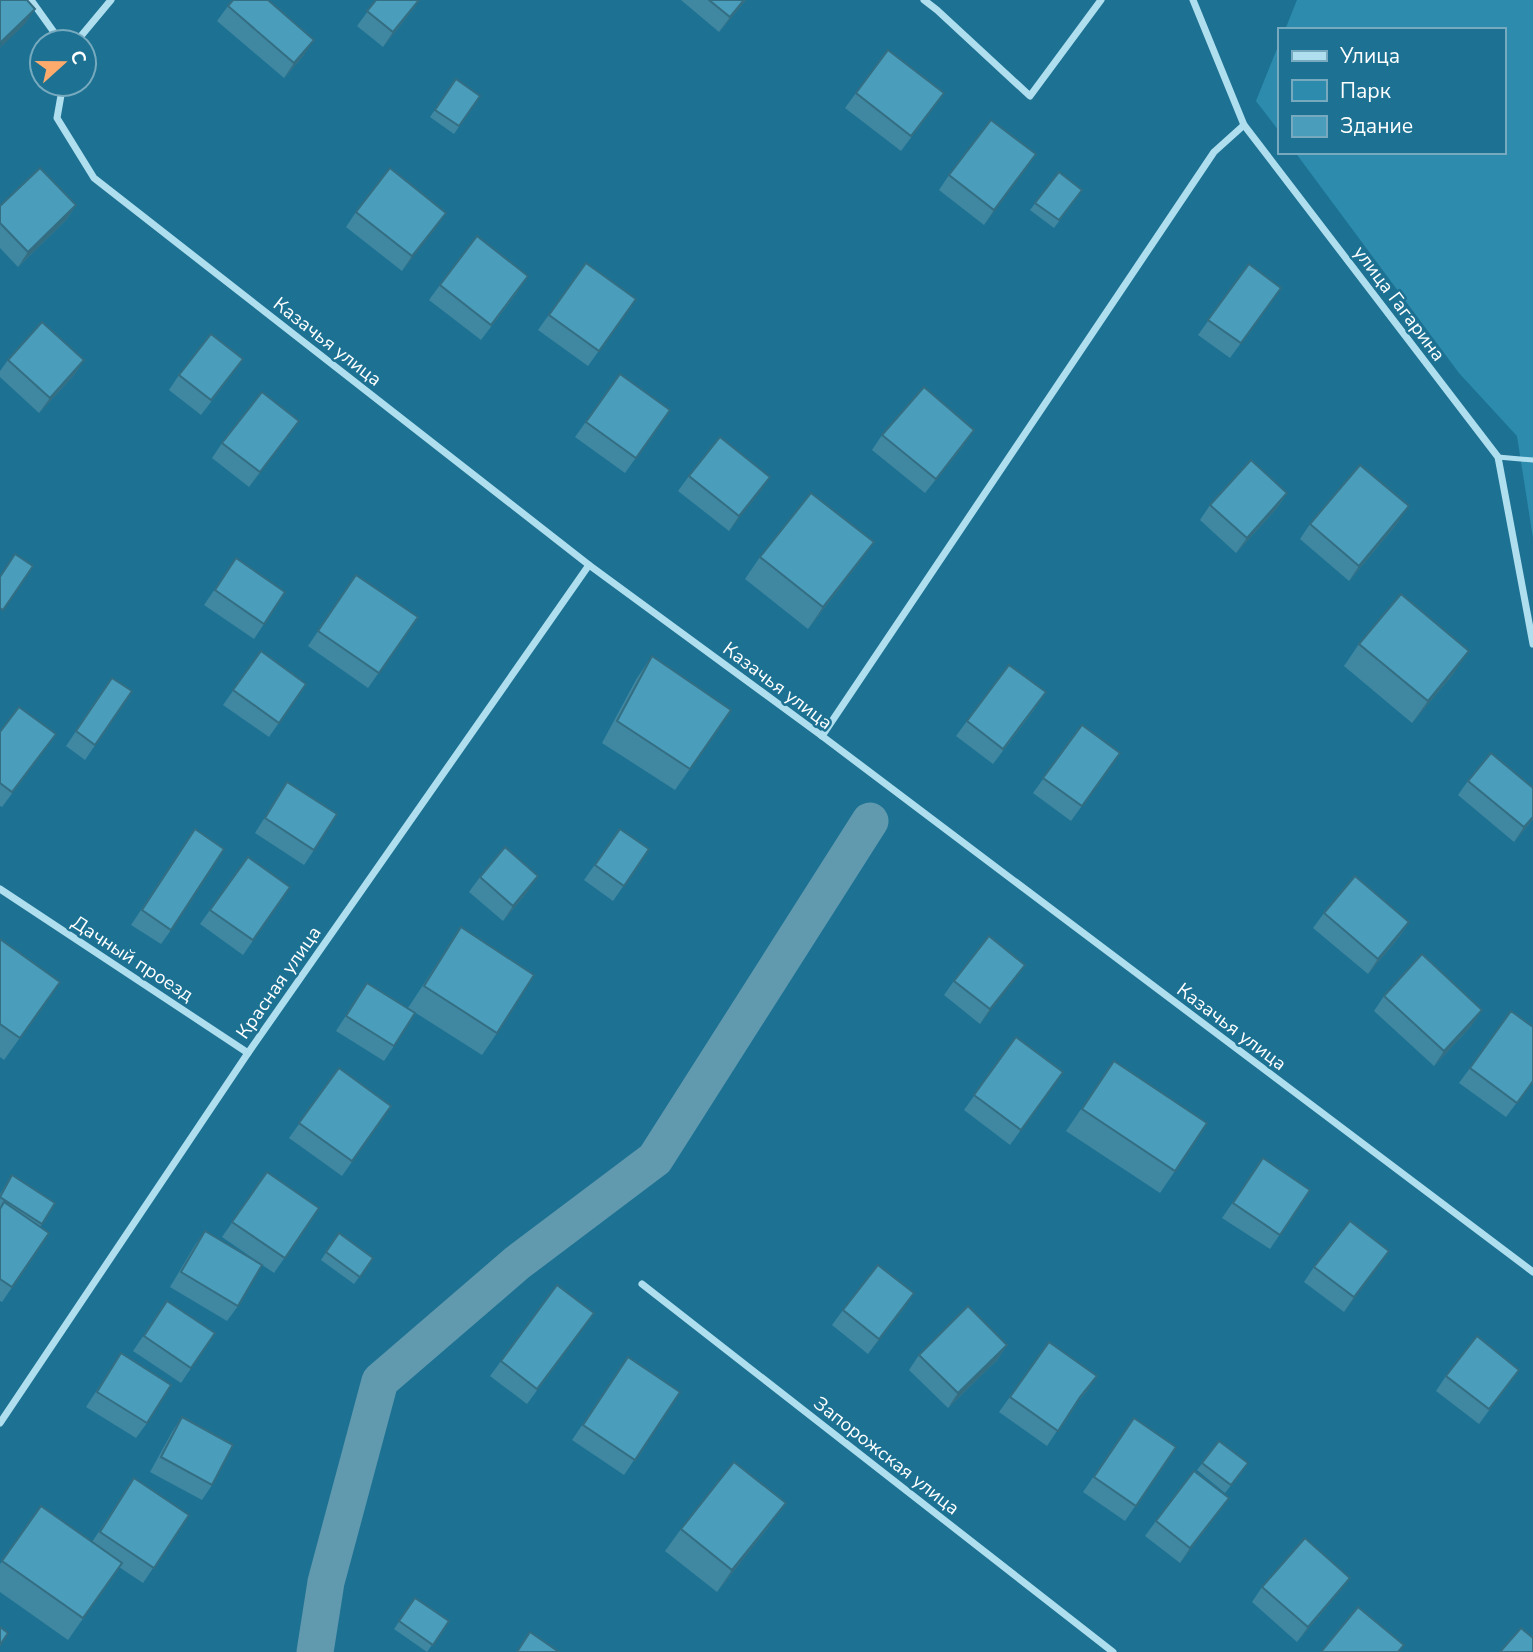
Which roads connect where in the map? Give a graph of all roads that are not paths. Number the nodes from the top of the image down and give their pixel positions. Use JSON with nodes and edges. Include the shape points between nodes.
{"nodes":[{"id":1,"x":31,"y":0,"type":"edge"},
{"id":2,"x":111,"y":0,"type":"edge"},
{"id":3,"x":924,"y":0,"type":"edge"},
{"id":4,"x":1101,"y":0,"type":"edge"},
{"id":5,"x":1193,"y":0,"type":"edge"},
{"id":6,"x":51,"y":28,"type":"edge"},
{"id":7,"x":88,"y":28,"type":"edge"},
{"id":8,"x":61,"y":98,"type":"edge"},
{"id":9,"x":1244,"y":125,"type":"junction"},
{"id":10,"x":1498,"y":457,"type":"junction"},
{"id":11,"x":1533,"y":460,"type":"edge"},
{"id":12,"x":589,"y":565,"type":"junction"},
{"id":13,"x":1533,"y":644,"type":"edge"},
{"id":14,"x":821,"y":736,"type":"junction"},
{"id":15,"x":0,"y":889,"type":"edge"},
{"id":16,"x":248,"y":1053,"type":"junction"},
{"id":17,"x":1533,"y":1272,"type":"edge"},
{"id":18,"x":642,"y":1284,"type":"dead end"},
{"id":19,"x":0,"y":1423,"type":"edge"},
{"id":20,"x":1113,"y":1652,"type":"edge"}],
"edges":[{"from":1,"to":6,"type":"street"},
{"from":2,"to":7,"type":"street"},
{"from":3,"to":4,"type":"street","via":[[1030,96]]},
{"from":5,"to":9,"type":"street","name":"улица Гагарина"},
{"from":8,"to":12,"type":"street","name":"Казачья улица","via":[[57,118],[94,178]]},
{"from":9,"to":10,"type":"street","name":"улица Гагарина"},
{"from":9,"to":14,"type":"street","via":[[1214,152]]},
{"from":10,"to":11,"type":"lane"},
{"from":10,"to":13,"type":"street","name":"улица Гагарина"},
{"from":12,"to":14,"type":"street","name":"Казачья улица"},
{"from":12,"to":16,"type":"street","name":"Красная улица"},
{"from":14,"to":17,"type":"street","name":"Казачья улица"},
{"from":15,"to":16,"type":"street","name":"Дачный проезд"},
{"from":16,"to":19,"type":"street","name":"Красная улица"},
{"from":18,"to":20,"type":"street","name":"Запорожская улица"}]}
